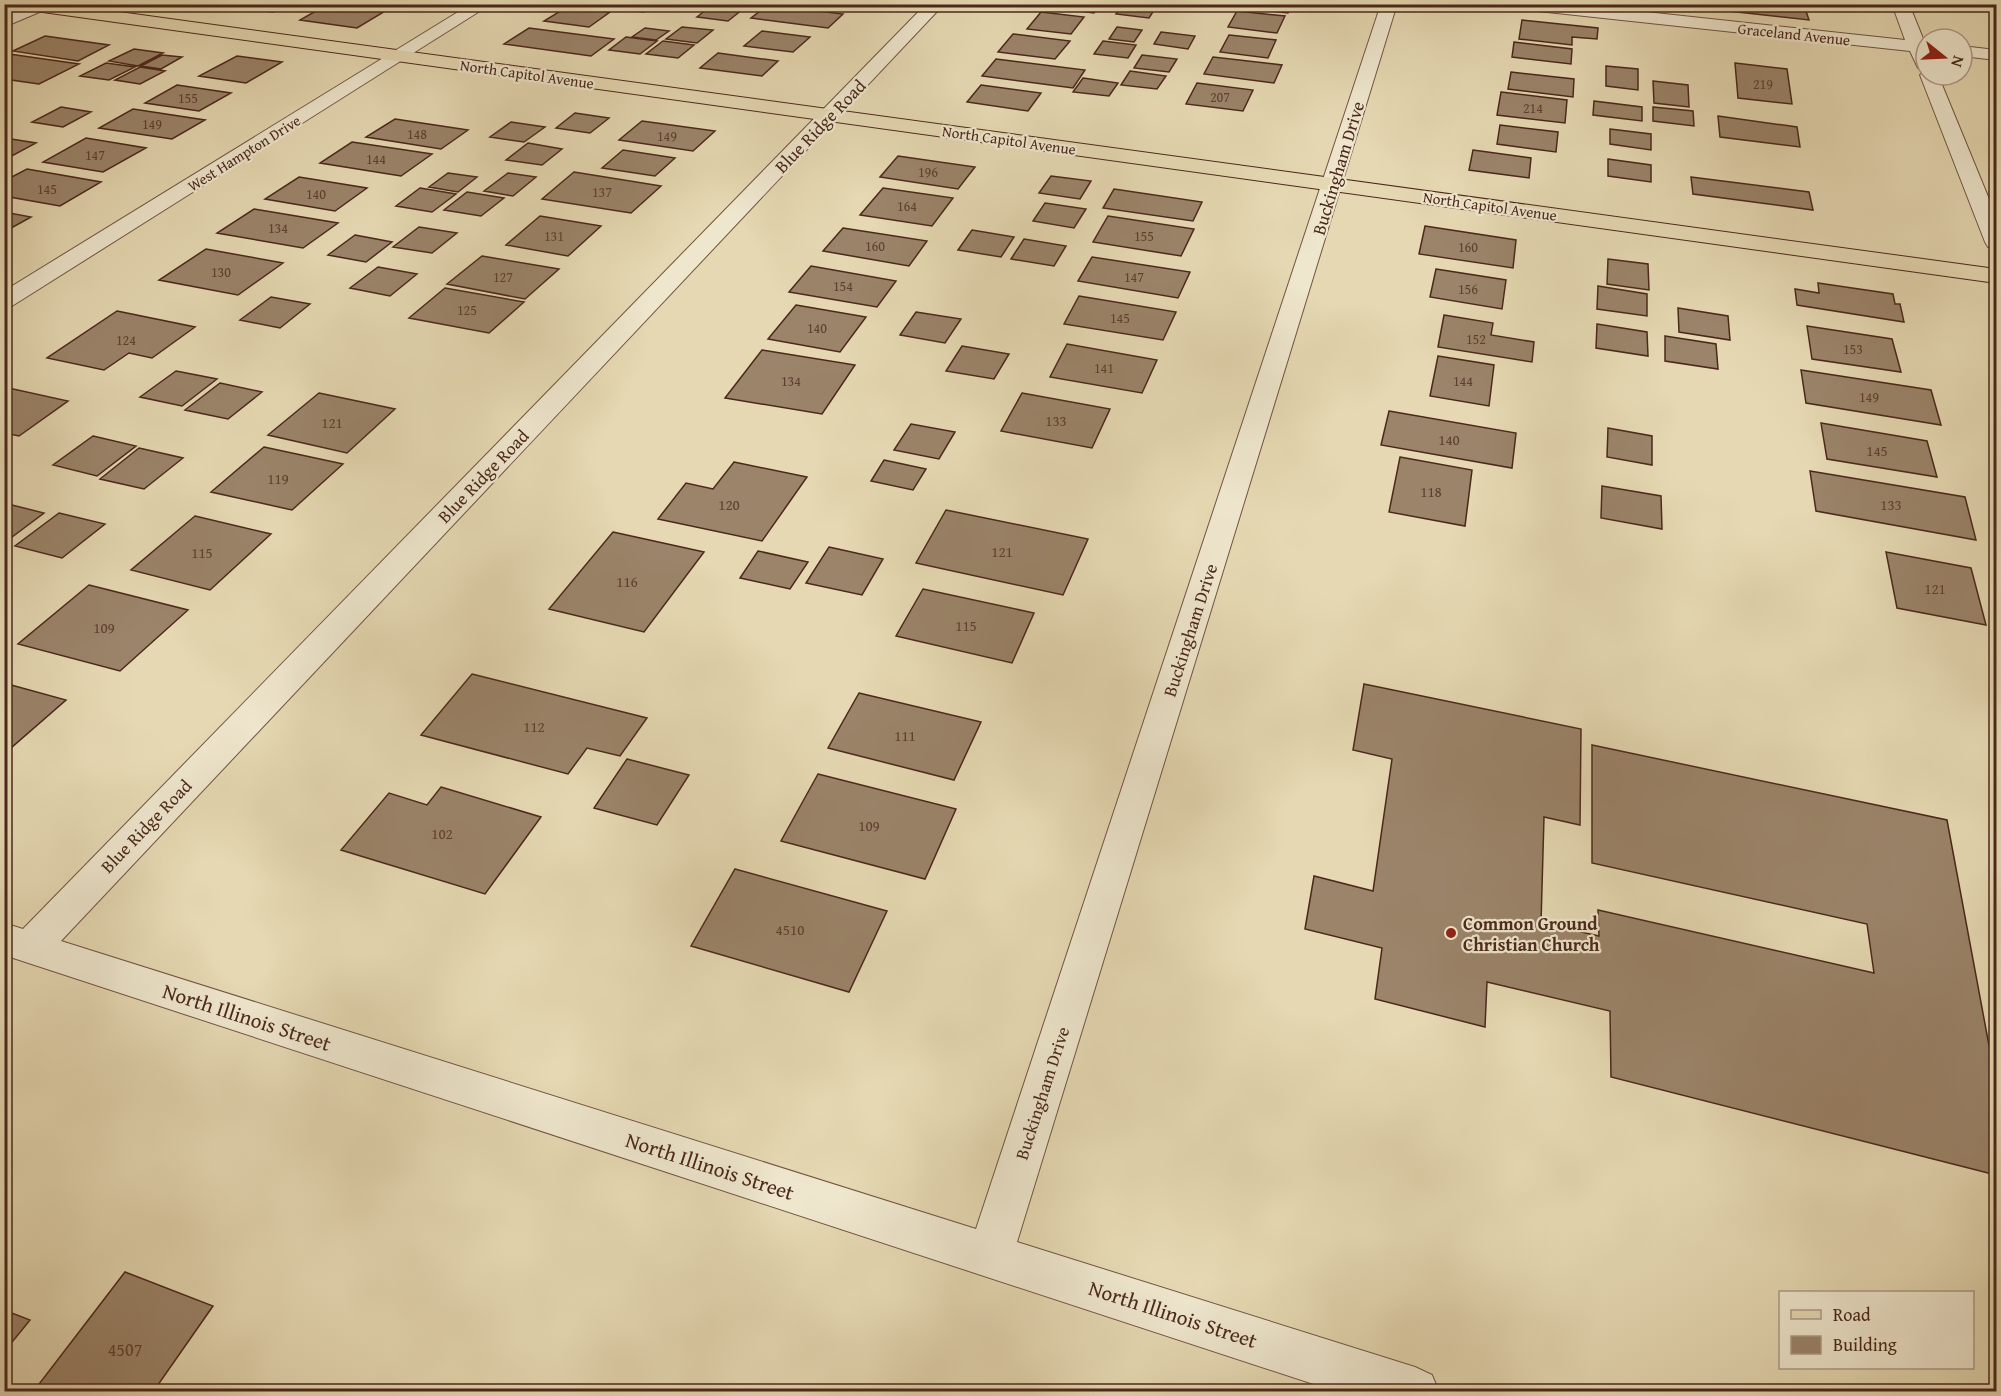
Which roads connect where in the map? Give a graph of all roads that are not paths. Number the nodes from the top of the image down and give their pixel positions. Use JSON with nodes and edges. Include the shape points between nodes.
{"nodes":[{"id":1,"x":483,"y":4,"type":"edge"},
{"id":2,"x":936,"y":4,"type":"edge"},
{"id":3,"x":1389,"y":4,"type":"edge"},
{"id":4,"x":1520,"y":4,"type":"edge"},
{"id":5,"x":1900,"y":4,"type":"edge"},
{"id":6,"x":34,"y":5,"type":"edge"},
{"id":7,"x":4,"y":22,"type":"edge"},
{"id":8,"x":1914,"y":31,"type":"edge"},
{"id":9,"x":1914,"y":46,"type":"edge"},
{"id":10,"x":1974,"y":52,"type":"edge"},
{"id":11,"x":1996,"y":55,"type":"edge"},
{"id":12,"x":400,"y":56,"type":"junction"},
{"id":13,"x":1934,"y":87,"type":"edge"},
{"id":14,"x":830,"y":115,"type":"junction"},
{"id":15,"x":1333,"y":184,"type":"junction"},
{"id":16,"x":1996,"y":242,"type":"edge"},
{"id":17,"x":1996,"y":276,"type":"edge"},
{"id":18,"x":15,"y":286,"type":"edge"},
{"id":19,"x":4,"y":301,"type":"edge"},
{"id":20,"x":17,"y":943,"type":"edge"},
{"id":21,"x":990,"y":1256,"type":"junction"},
{"id":22,"x":1415,"y":1392,"type":"edge"}],
"edges":[{"from":1,"to":12,"type":"street","name":"West Hampton Drive"},
{"from":2,"to":14,"type":"street","name":"Blue Ridge Road"},
{"from":3,"to":15,"type":"street","name":"Buckingham Drive"},
{"from":4,"to":9,"type":"street","name":"Graceland Avenue"},
{"from":5,"to":8,"type":"street"},
{"from":6,"to":7,"type":"street"},
{"from":6,"to":12,"type":"main road","name":"North Capitol Avenue"},
{"from":10,"to":11,"type":"street"},
{"from":12,"to":14,"type":"main road","name":"North Capitol Avenue"},
{"from":12,"to":18,"type":"street","name":"West Hampton Drive"},
{"from":13,"to":16,"type":"street"},
{"from":14,"to":15,"type":"main road","name":"North Capitol Avenue"},
{"from":14,"to":20,"type":"street","name":"Blue Ridge Road"},
{"from":15,"to":17,"type":"main road","name":"North Capitol Avenue"},
{"from":15,"to":21,"type":"street","name":"Buckingham Drive"},
{"from":18,"to":19,"type":"street","name":"West Hampton Drive"},
{"from":20,"to":21,"type":"street","name":"North Illinois Street"},
{"from":21,"to":22,"type":"street","name":"North Illinois Street"}]}
